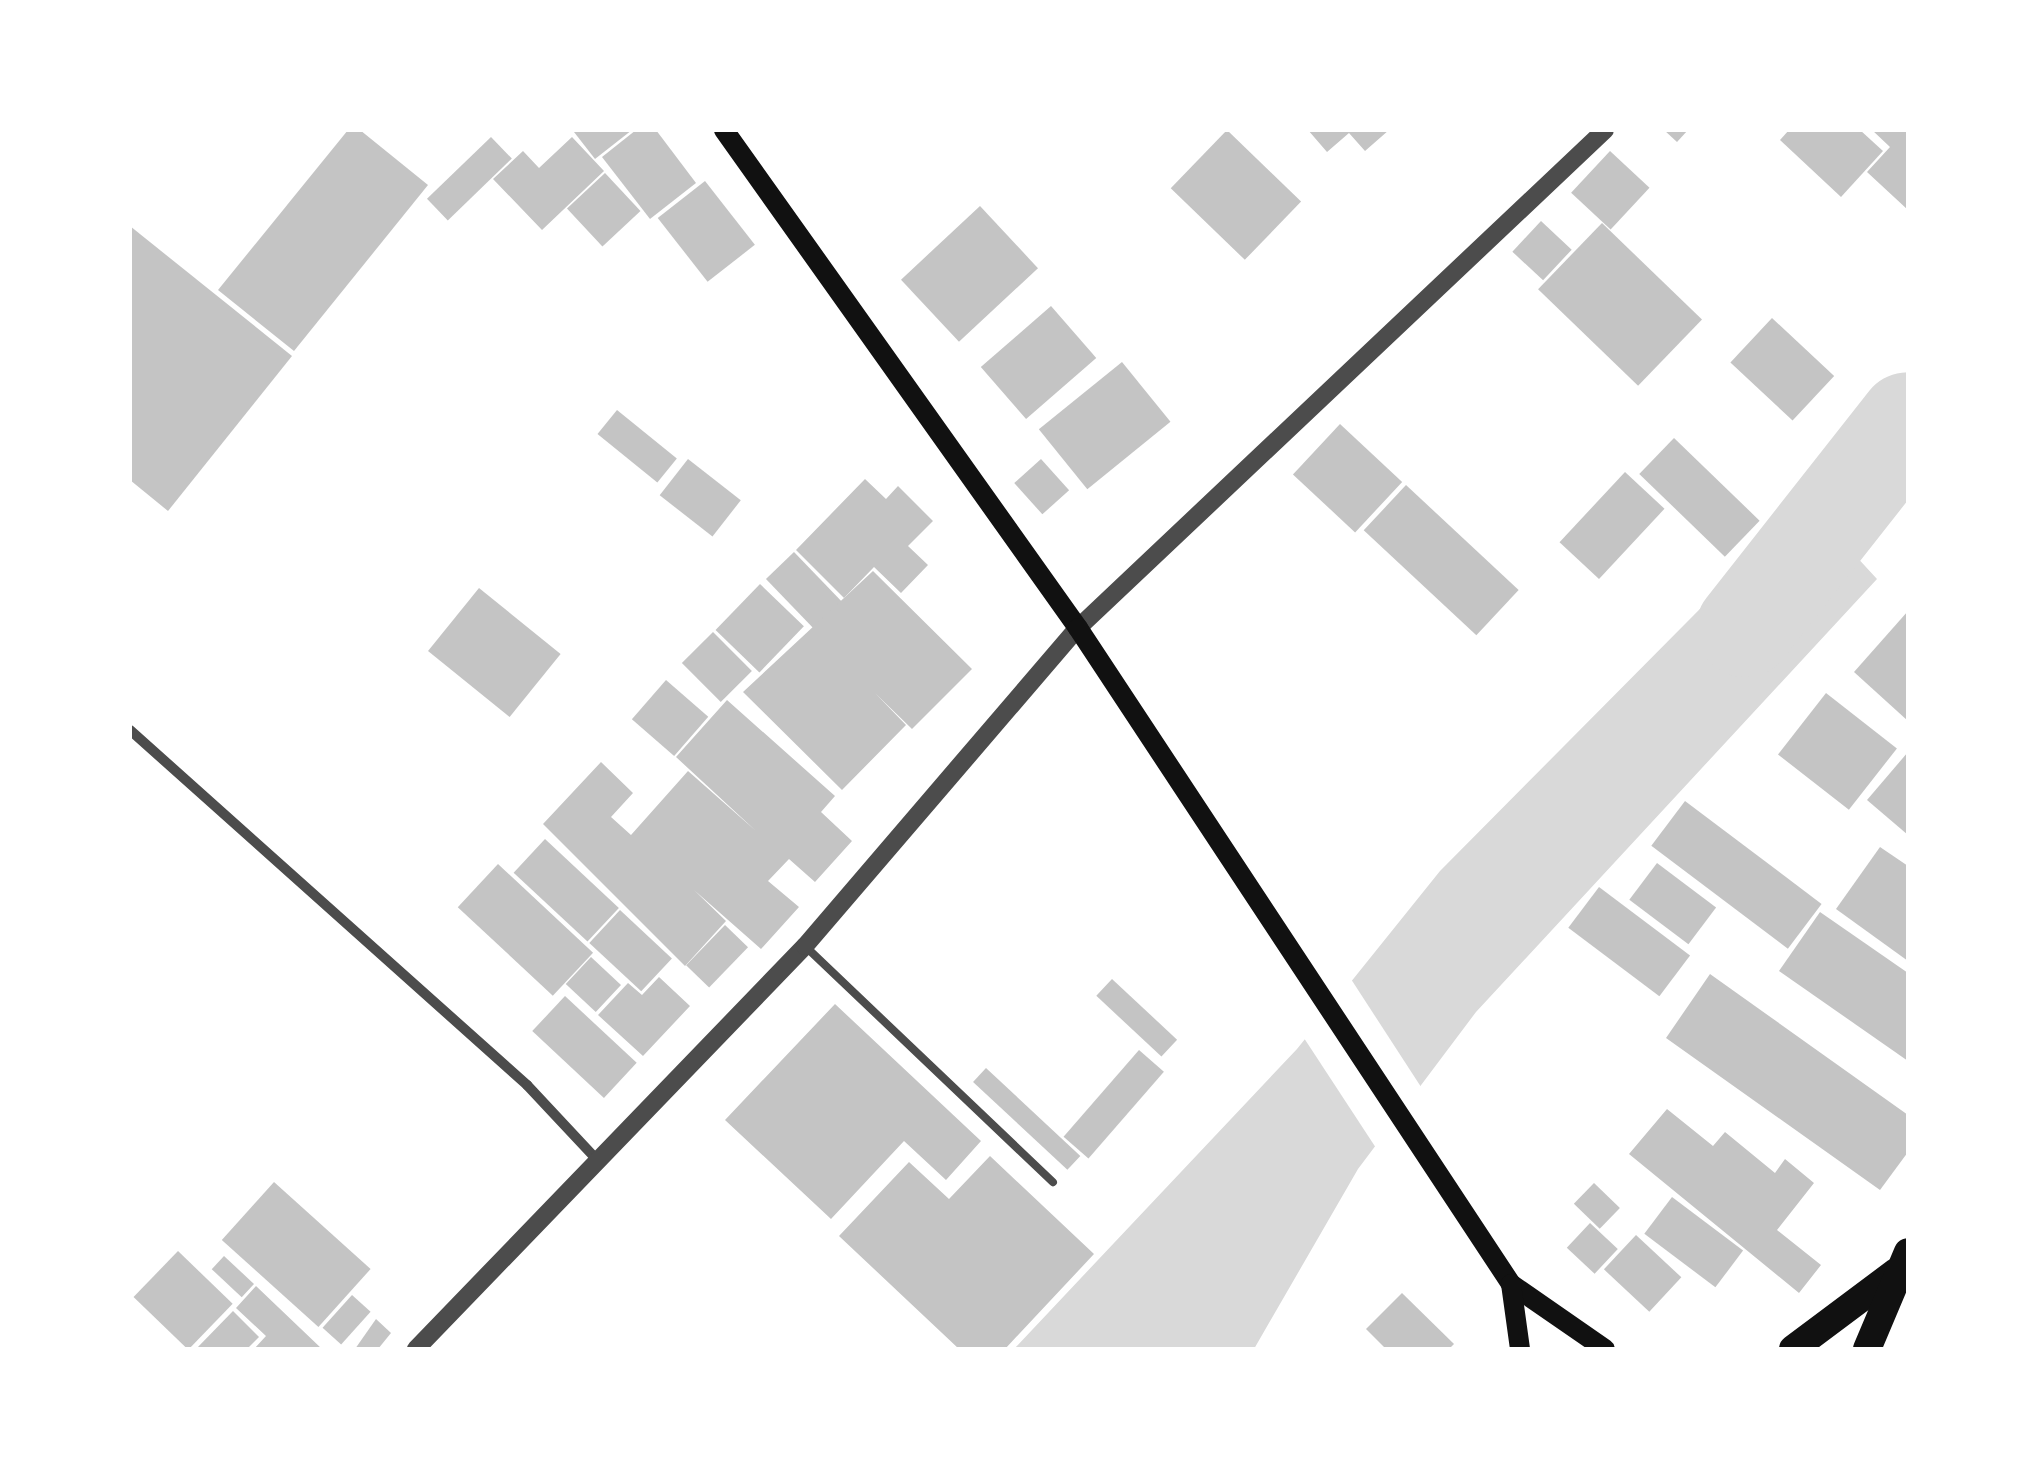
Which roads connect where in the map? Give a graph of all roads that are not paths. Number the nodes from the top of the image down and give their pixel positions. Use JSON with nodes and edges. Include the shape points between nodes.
{"nodes":[{"id":1,"x":724,"y":130,"type":"edge"},
{"id":2,"x":1605,"y":130,"type":"edge"},
{"id":3,"x":1078,"y":628,"type":"junction"},
{"id":4,"x":130,"y":730,"type":"edge"},
{"id":5,"x":805,"y":946,"type":"junction"},
{"id":6,"x":600,"y":1164,"type":"junction"},
{"id":7,"x":1053,"y":1182,"type":"dead end"},
{"id":8,"x":1902,"y":1262,"type":"edge"},
{"id":9,"x":1511,"y":1284,"type":"junction"},
{"id":10,"x":416,"y":1349,"type":"edge"},
{"id":11,"x":1520,"y":1349,"type":"edge"},
{"id":12,"x":1606,"y":1349,"type":"edge"},
{"id":13,"x":1793,"y":1349,"type":"edge"},
{"id":14,"x":1867,"y":1349,"type":"edge"}],
"edges":[{"from":1,"to":3,"type":"main road"},
{"from":2,"to":3,"type":"street"},
{"from":3,"to":5,"type":"street"},
{"from":3,"to":9,"type":"main road"},
{"from":4,"to":6,"type":"street","via":[[527,1085]]},
{"from":5,"to":6,"type":"street"},
{"from":5,"to":7,"type":"lane"},
{"from":6,"to":10,"type":"street"},
{"from":8,"to":13,"type":"highway"},
{"from":8,"to":14,"type":"highway"},
{"from":9,"to":11,"type":"main road"},
{"from":9,"to":12,"type":"main road"}]}
